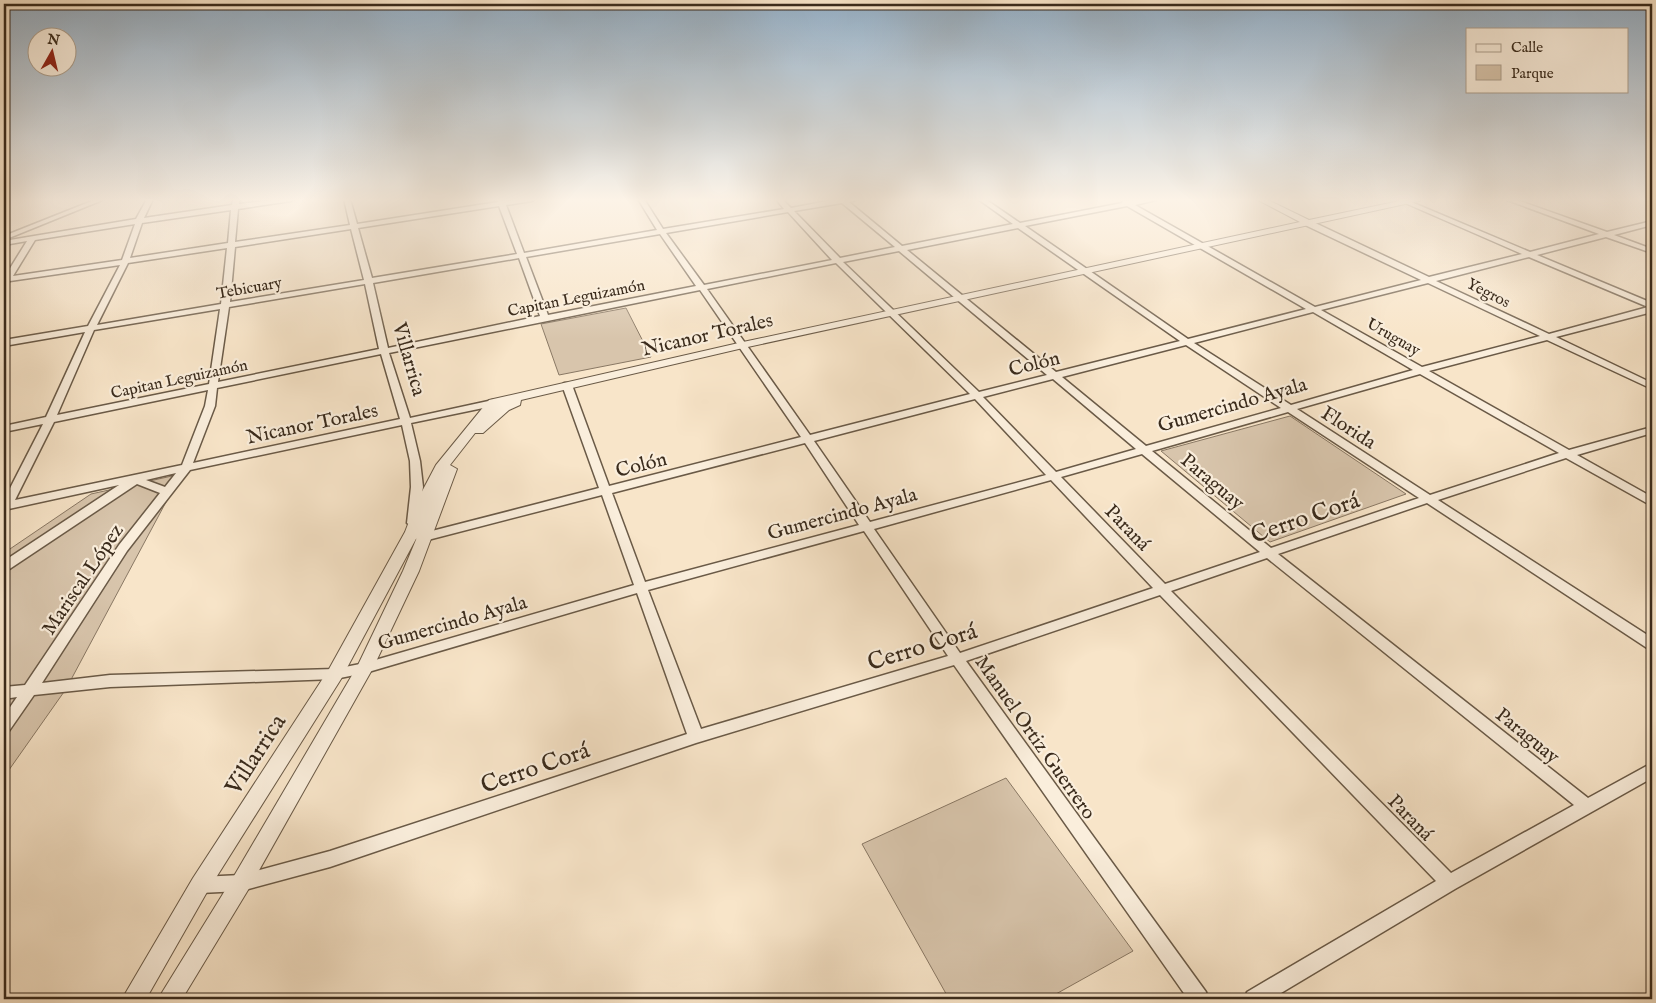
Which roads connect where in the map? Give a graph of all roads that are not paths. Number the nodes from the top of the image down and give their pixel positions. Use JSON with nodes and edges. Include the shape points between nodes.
{"nodes":[{"id":1,"x":232,"y":245,"type":"edge"},
{"id":2,"x":27,"y":246,"type":"edge"},
{"id":3,"x":131,"y":246,"type":"edge"},
{"id":4,"x":227,"y":246,"type":"edge"},
{"id":5,"x":358,"y":246,"type":"edge"},
{"id":6,"x":517,"y":246,"type":"edge"},
{"id":7,"x":574,"y":246,"type":"edge"},
{"id":8,"x":672,"y":246,"type":"edge"},
{"id":9,"x":824,"y":246,"type":"edge"},
{"id":10,"x":899,"y":246,"type":"edge"},
{"id":11,"x":912,"y":246,"type":"edge"},
{"id":12,"x":1048,"y":246,"type":"edge"},
{"id":13,"x":1202,"y":246,"type":"joint"},
{"id":14,"x":1359,"y":246,"type":"edge"},
{"id":15,"x":1511,"y":246,"type":"edge"},
{"id":16,"x":1562,"y":246,"type":"edge"},
{"id":17,"x":1637,"y":246,"type":"edge"},
{"id":18,"x":901,"y":248,"type":"junction"},
{"id":19,"x":1652,"y":251,"type":"edge"},
{"id":20,"x":1530,"y":254,"type":"junction"},
{"id":21,"x":520,"y":255,"type":"junction"},
{"id":22,"x":838,"y":261,"type":"junction"},
{"id":23,"x":125,"y":262,"type":"junction"},
{"id":24,"x":1085,"y":271,"type":"junction"},
{"id":25,"x":1429,"y":279,"type":"junction"},
{"id":26,"x":368,"y":280,"type":"junction"},
{"id":27,"x":5,"y":282,"type":"edge"},
{"id":28,"x":702,"y":288,"type":"junction"},
{"id":29,"x":959,"y":298,"type":"junction"},
{"id":30,"x":226,"y":306,"type":"junction"},
{"id":31,"x":1652,"y":307,"type":"edge"},
{"id":32,"x":1315,"y":308,"type":"junction"},
{"id":33,"x":893,"y":312,"type":"junction"},
{"id":34,"x":545,"y":318,"type":"junction"},
{"id":35,"x":91,"y":328,"type":"junction"},
{"id":36,"x":1549,"y":338,"type":"junction"},
{"id":37,"x":1187,"y":342,"type":"junction"},
{"id":38,"x":4,"y":343,"type":"edge"},
{"id":39,"x":743,"y":345,"type":"junction"},
{"id":40,"x":384,"y":351,"type":"junction"},
{"id":41,"x":1423,"y":370,"type":"junction"},
{"id":42,"x":1056,"y":376,"type":"junction"},
{"id":43,"x":567,"y":385,"type":"junction"},
{"id":44,"x":1652,"y":386,"type":"edge"},
{"id":45,"x":212,"y":387,"type":"junction"},
{"id":46,"x":531,"y":393,"type":"junction"},
{"id":47,"x":976,"y":395,"type":"junction"},
{"id":48,"x":493,"y":403,"type":"junction"},
{"id":49,"x":1289,"y":408,"type":"junction"},
{"id":50,"x":50,"y":420,"type":"junction"},
{"id":51,"x":406,"y":422,"type":"junction"},
{"id":52,"x":4,"y":429,"type":"edge"},
{"id":53,"x":1652,"y":430,"type":"edge"},
{"id":54,"x":808,"y":439,"type":"junction"},
{"id":55,"x":1146,"y":449,"type":"junction"},
{"id":56,"x":1567,"y":454,"type":"junction"},
{"id":57,"x":186,"y":468,"type":"junction"},
{"id":58,"x":1054,"y":476,"type":"junction"},
{"id":59,"x":136,"y":479,"type":"junction"},
{"id":60,"x":167,"y":491,"type":"junction"},
{"id":61,"x":606,"y":491,"type":"junction"},
{"id":62,"x":1428,"y":499,"type":"junction"},
{"id":63,"x":1652,"y":502,"type":"edge"},
{"id":64,"x":6,"y":506,"type":"edge"},
{"id":65,"x":868,"y":527,"type":"junction"},
{"id":66,"x":418,"y":534,"type":"junction"},
{"id":67,"x":1270,"y":554,"type":"junction"},
{"id":68,"x":4,"y":567,"type":"edge"},
{"id":69,"x":640,"y":588,"type":"junction"},
{"id":70,"x":1163,"y":590,"type":"junction"},
{"id":71,"x":1652,"y":644,"type":"edge"},
{"id":72,"x":957,"y":659,"type":"junction"},
{"id":73,"x":365,"y":668,"type":"junction"},
{"id":74,"x":335,"y":674,"type":"junction"},
{"id":75,"x":31,"y":690,"type":"junction"},
{"id":76,"x":4,"y":693,"type":"edge"},
{"id":77,"x":4,"y":727,"type":"edge"},
{"id":78,"x":696,"y":737,"type":"junction"},
{"id":79,"x":1652,"y":770,"type":"edge"},
{"id":80,"x":1588,"y":807,"type":"junction"},
{"id":81,"x":241,"y":883,"type":"junction"},
{"id":82,"x":1449,"y":883,"type":"junction"},
{"id":83,"x":200,"y":885,"type":"junction"},
{"id":84,"x":133,"y":999,"type":"edge"},
{"id":85,"x":169,"y":999,"type":"edge"},
{"id":86,"x":1199,"y":999,"type":"edge"},
{"id":87,"x":1254,"y":999,"type":"edge"}],
"edges":[{"from":1,"to":30,"type":"street","name":"Mariscal López"},
{"from":2,"to":27,"type":"street"},
{"from":3,"to":23,"type":"street"},
{"from":4,"to":23,"type":"street"},
{"from":5,"to":26,"type":"street","name":"Villarrica"},
{"from":6,"to":21,"type":"street"},
{"from":7,"to":21,"type":"street","name":"Tebicuary"},
{"from":8,"to":28,"type":"street","name":"Manuel Ortiz Guerrero"},
{"from":9,"to":22,"type":"street","name":"Paraná"},
{"from":10,"to":18,"type":"street","name":"Paraguay"},
{"from":11,"to":18,"type":"street","name":"Capitan Leguizamón"},
{"from":12,"to":24,"type":"street","name":"Florida"},
{"from":13,"to":24,"type":"street","name":"Nicanor Torales"},
{"from":13,"to":32,"type":"street","name":"Uruguay"},
{"from":14,"to":25,"type":"street","name":"Yegros"},
{"from":15,"to":20,"type":"street"},
{"from":16,"to":20,"type":"street","name":"Colón"},
{"from":17,"to":19,"type":"street"},
{"from":18,"to":22,"type":"street","name":"Capitan Leguizamón"},
{"from":18,"to":29,"type":"street","name":"Paraguay"},
{"from":20,"to":25,"type":"street","name":"Colón"},
{"from":20,"to":31,"type":"street"},
{"from":21,"to":26,"type":"street","name":"Tebicuary"},
{"from":21,"to":34,"type":"street"},
{"from":22,"to":28,"type":"street","name":"Capitan Leguizamón"},
{"from":22,"to":33,"type":"street","name":"Paraná"},
{"from":23,"to":27,"type":"street"},
{"from":23,"to":35,"type":"street"},
{"from":24,"to":29,"type":"street","name":"Nicanor Torales"},
{"from":24,"to":37,"type":"street","name":"Florida"},
{"from":25,"to":32,"type":"street","name":"Colón"},
{"from":25,"to":36,"type":"street","name":"Yegros"},
{"from":26,"to":30,"type":"street","name":"Tebicuary"},
{"from":26,"to":40,"type":"street","name":"Villarrica"},
{"from":28,"to":34,"type":"street","name":"Capitan Leguizamón"},
{"from":28,"to":39,"type":"street","name":"Manuel Ortiz Guerrero"},
{"from":29,"to":33,"type":"street","name":"Nicanor Torales"},
{"from":29,"to":42,"type":"street","name":"Paraguay"},
{"from":30,"to":35,"type":"street","name":"Tebicuary"},
{"from":30,"to":45,"type":"street","name":"Mariscal López"},
{"from":31,"to":36,"type":"street","name":"Gumercindo Ayala"},
{"from":32,"to":37,"type":"street","name":"Colón"},
{"from":32,"to":41,"type":"street","name":"Uruguay"},
{"from":33,"to":39,"type":"street","name":"Nicanor Torales"},
{"from":33,"to":47,"type":"street","name":"Paraná"},
{"from":34,"to":40,"type":"street","name":"Capitan Leguizamón"},
{"from":35,"to":38,"type":"street","name":"Tebicuary"},
{"from":35,"to":50,"type":"street"},
{"from":36,"to":41,"type":"street","name":"Gumercindo Ayala"},
{"from":36,"to":44,"type":"street","name":"Yegros"},
{"from":37,"to":42,"type":"street","name":"Colón"},
{"from":37,"to":49,"type":"street","name":"Florida"},
{"from":39,"to":43,"type":"street","name":"Nicanor Torales"},
{"from":39,"to":54,"type":"street","name":"Manuel Ortiz Guerrero"},
{"from":40,"to":45,"type":"street","name":"Capitan Leguizamón"},
{"from":40,"to":51,"type":"street","name":"Villarrica"},
{"from":41,"to":49,"type":"street","name":"Gumercindo Ayala"},
{"from":41,"to":56,"type":"street","name":"Uruguay"},
{"from":42,"to":47,"type":"street","name":"Colón"},
{"from":42,"to":55,"type":"street","name":"Paraguay"},
{"from":43,"to":46,"type":"street","name":"Nicanor Torales"},
{"from":43,"to":61,"type":"street"},
{"from":45,"to":50,"type":"street","name":"Capitan Leguizamón"},
{"from":45,"to":57,"type":"street","name":"Mariscal López","via":[[210,406]]},
{"from":46,"to":48,"type":"street","name":"Nicanor Torales"},
{"from":46,"to":66,"type":"street","name":"Villarrica","via":[[505,407],[486,423],[456,457]]},
{"from":47,"to":54,"type":"street","name":"Colón"},
{"from":47,"to":58,"type":"street","name":"Paraná"},
{"from":48,"to":51,"type":"street","name":"Nicanor Torales"},
{"from":48,"to":66,"type":"street","name":"Villarrica","via":[[443,465],[424,501]]},
{"from":49,"to":55,"type":"street","name":"Gumercindo Ayala"},
{"from":49,"to":62,"type":"street","name":"Florida"},
{"from":50,"to":52,"type":"street","name":"Capitan Leguizamón"},
{"from":50,"to":64,"type":"street"},
{"from":51,"to":57,"type":"street","name":"Nicanor Torales"},
{"from":51,"to":66,"type":"street","name":"Villarrica","via":[[417,474]]},
{"from":53,"to":56,"type":"street","name":"Cerro Corá"},
{"from":54,"to":61,"type":"street","name":"Colón"},
{"from":54,"to":65,"type":"street","name":"Manuel Ortiz Guerrero"},
{"from":55,"to":58,"type":"street","name":"Gumercindo Ayala"},
{"from":55,"to":67,"type":"street","name":"Paraguay"},
{"from":56,"to":62,"type":"street","name":"Cerro Corá"},
{"from":56,"to":63,"type":"street","name":"Uruguay"},
{"from":57,"to":59,"type":"street","name":"Nicanor Torales"},
{"from":57,"to":60,"type":"street","name":"Mariscal López"},
{"from":58,"to":65,"type":"street","name":"Gumercindo Ayala"},
{"from":58,"to":70,"type":"street","name":"Paraná"},
{"from":59,"to":60,"type":"street"},
{"from":59,"to":64,"type":"street","name":"Nicanor Torales"},
{"from":59,"to":68,"type":"street"},
{"from":60,"to":75,"type":"street","name":"Mariscal López","via":[[109,571]]},
{"from":61,"to":66,"type":"street","name":"Colón"},
{"from":61,"to":69,"type":"street"},
{"from":62,"to":67,"type":"street","name":"Cerro Corá"},
{"from":62,"to":71,"type":"street","name":"Florida"},
{"from":65,"to":69,"type":"street","name":"Gumercindo Ayala"},
{"from":65,"to":72,"type":"street","name":"Manuel Ortiz Guerrero"},
{"from":66,"to":73,"type":"street","name":"Villarrica","via":[[411,571]]},
{"from":66,"to":74,"type":"street","name":"Villarrica"},
{"from":67,"to":70,"type":"street","name":"Cerro Corá"},
{"from":67,"to":80,"type":"street","name":"Paraguay"},
{"from":69,"to":73,"type":"street","name":"Gumercindo Ayala"},
{"from":69,"to":78,"type":"street"},
{"from":70,"to":72,"type":"street","name":"Cerro Corá"},
{"from":70,"to":82,"type":"street","name":"Paraná"},
{"from":72,"to":78,"type":"street","name":"Cerro Corá"},
{"from":72,"to":86,"type":"street","name":"Manuel Ortiz Guerrero"},
{"from":73,"to":74,"type":"street","name":"Gumercindo Ayala"},
{"from":73,"to":81,"type":"street","name":"Villarrica"},
{"from":74,"to":75,"type":"street","name":"Gumercindo Ayala","via":[[110,681]]},
{"from":74,"to":83,"type":"street","name":"Villarrica"},
{"from":75,"to":76,"type":"street","name":"Gumercindo Ayala"},
{"from":75,"to":77,"type":"street","name":"Mariscal López"},
{"from":78,"to":81,"type":"street","name":"Cerro Corá","via":[[330,860]]},
{"from":79,"to":80,"type":"street"},
{"from":80,"to":82,"type":"street"},
{"from":81,"to":83,"type":"street","name":"Cerro Corá"},
{"from":81,"to":85,"type":"street","name":"Villarrica"},
{"from":82,"to":87,"type":"street"},
{"from":83,"to":84,"type":"street","name":"Villarrica"}]}
